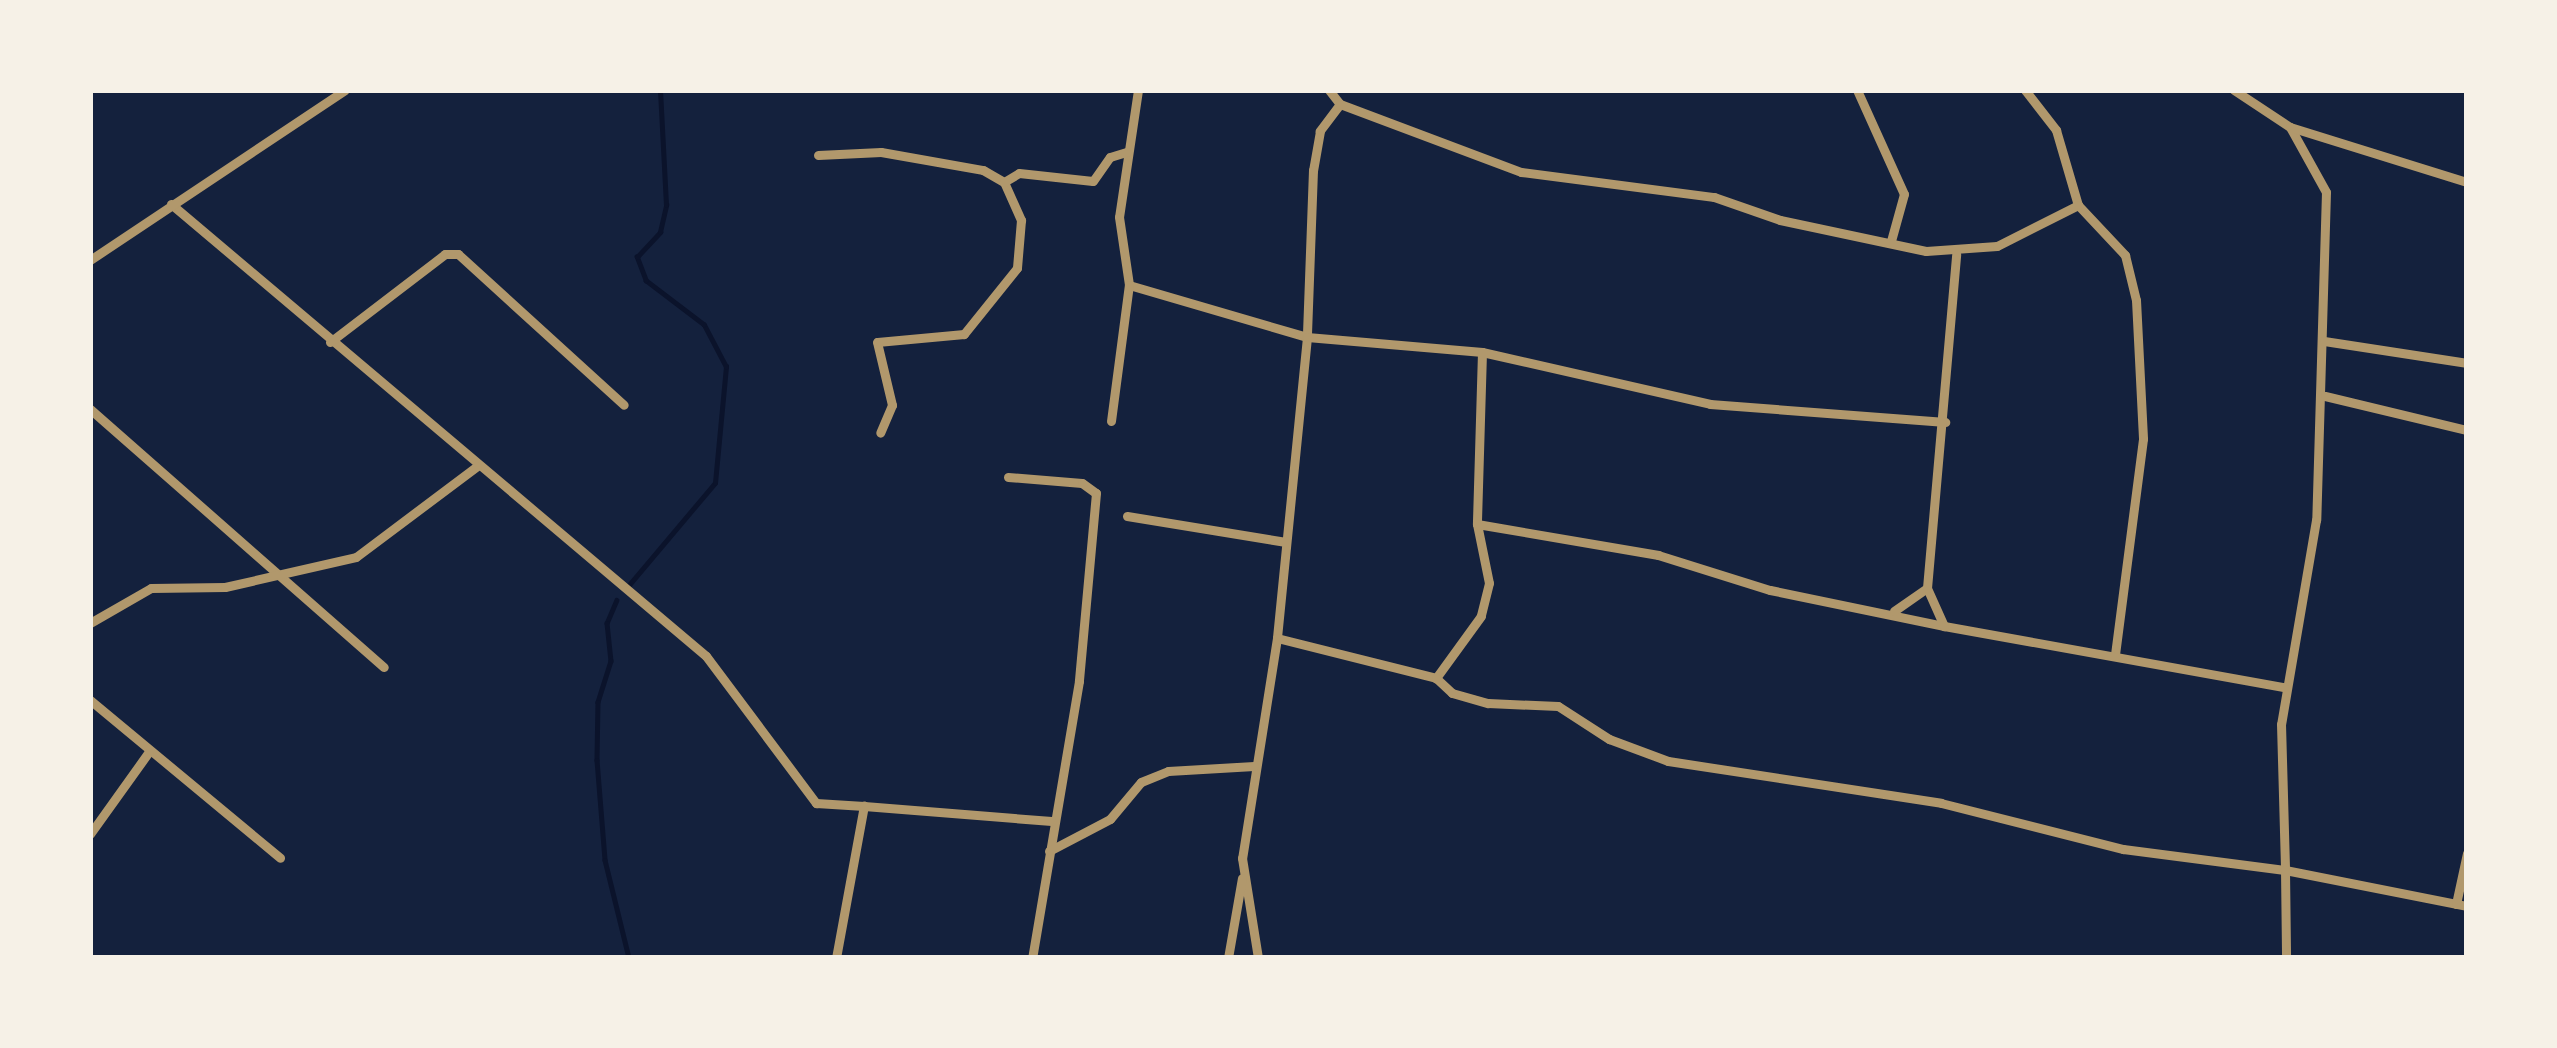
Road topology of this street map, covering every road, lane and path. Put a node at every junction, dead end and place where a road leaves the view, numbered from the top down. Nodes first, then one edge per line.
1 (346, 90) edge
2 (1138, 90) edge
3 (1329, 90) edge
4 (1857, 90) edge
5 (2025, 90) edge
6 (2234, 90) edge
7 (1340, 104) junction
8 (2290, 127) junction
9 (1126, 152) junction
10 (818, 155) dead end
11 (1004, 182) junction
12 (2467, 182) edge
13 (171, 204) junction
14 (2078, 205) junction
15 (1891, 241) junction
16 (1956, 254) junction
17 (90, 260) edge
18 (1129, 285) junction
19 (1307, 337) junction
20 (2324, 341) junction
21 (330, 342) junction
22 (1482, 352) junction
23 (2467, 363) edge
24 (2325, 396) junction
25 (625, 405) dead end
26 (90, 409) edge
27 (1111, 421) dead end
28 (1945, 422) junction
29 (2467, 430) edge
30 (880, 433) dead end
31 (477, 466) junction
32 (1008, 477) dead end
33 (1127, 516) dead end
34 (1477, 524) junction
35 (1286, 542) junction
36 (282, 573) junction
37 (1927, 588) junction
38 (1894, 611) junction
39 (90, 622) edge
40 (1944, 626) junction
41 (1276, 638) junction
42 (2115, 654) junction
43 (384, 667) dead end
44 (1436, 678) junction
45 (2284, 687) junction
46 (90, 700) edge
47 (148, 753) junction
48 (1254, 766) junction
49 (864, 806) junction
50 (1051, 821) junction
51 (90, 834) edge
52 (1049, 851) junction
53 (2467, 853) edge
54 (280, 858) dead end
55 (2285, 870) junction
56 (1242, 878) junction
57 (2461, 904) edge
58 (836, 958) edge
59 (1032, 958) edge
60 (1228, 958) edge
61 (1258, 958) edge
62 (2286, 958) edge

1 - 13 street
2 - 9 street
3 - 7 street
4 - 15 street
5 - 14 street
6 - 8 street
7 - 15 street
7 - 19 street
8 - 12 street
8 - 20 street
9 - 11 street
9 - 18 street
10 - 11 street
11 - 30 street
13 - 17 street
13 - 21 street
14 - 16 street
14 - 42 street
15 - 16 street
16 - 28 street
18 - 19 street
18 - 27 street
19 - 22 street
19 - 35 street
20 - 23 street
20 - 24 street
21 - 25 street
21 - 31 street
22 - 28 street
22 - 34 street
24 - 29 street
24 - 45 street
26 - 36 street
28 - 37 street
31 - 36 street
31 - 49 street
32 - 50 street
33 - 35 street
34 - 38 street
34 - 44 street
35 - 41 street
36 - 39 street
36 - 43 street
37 - 38 street
37 - 40 street
38 - 40 street
40 - 42 street
41 - 44 street
41 - 48 street
42 - 45 street
44 - 55 street
45 - 55 street
46 - 47 street
47 - 51 street
47 - 54 street
48 - 52 street
48 - 56 street
49 - 50 street
49 - 58 street
50 - 52 street
52 - 59 street
53 - 57 street
55 - 57 street
55 - 62 street
56 - 60 street
56 - 61 street

